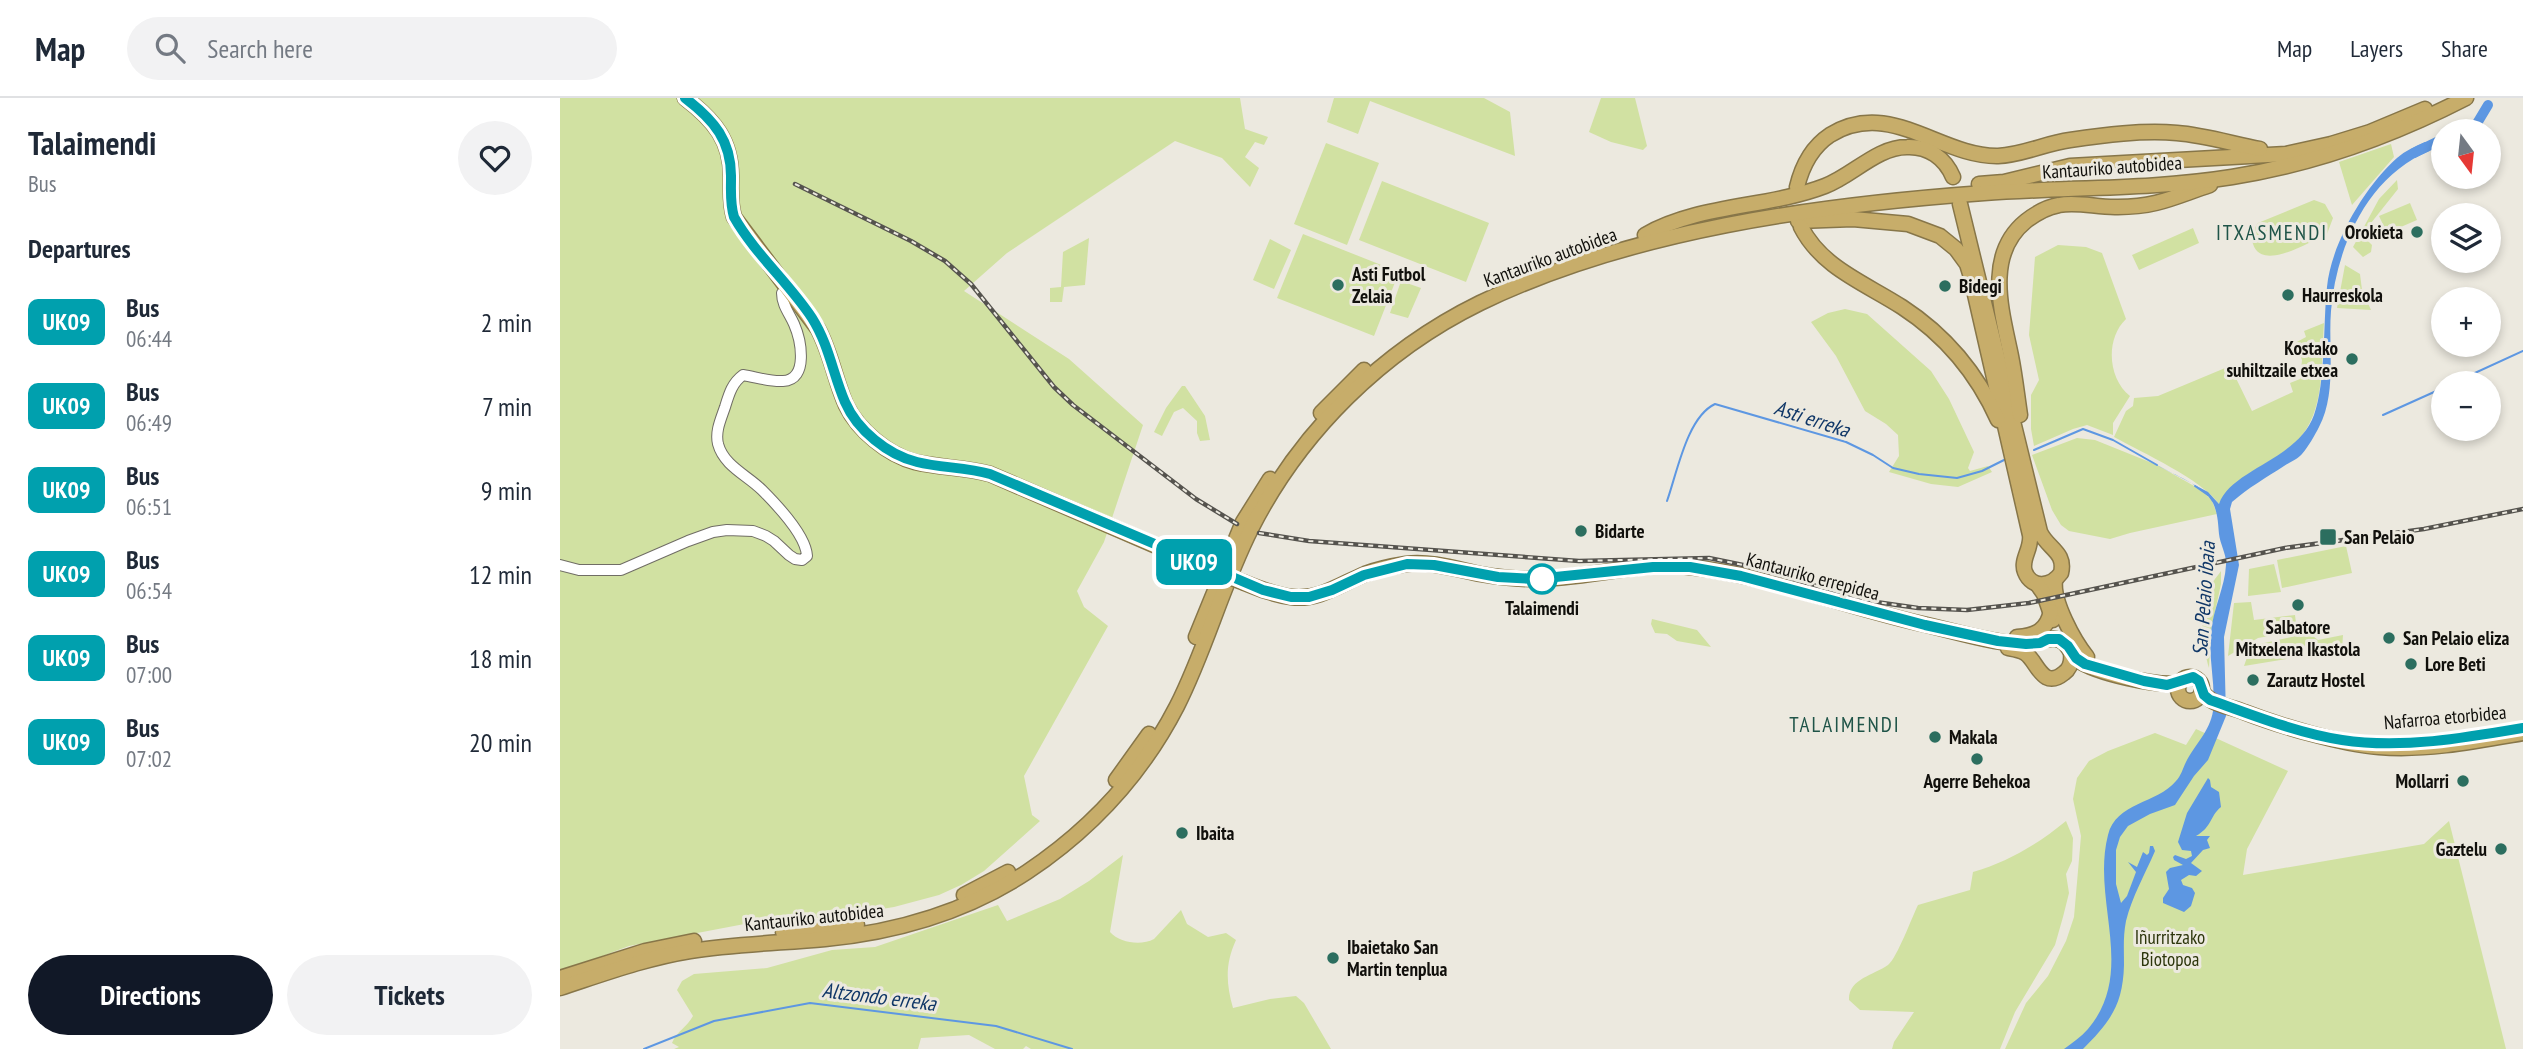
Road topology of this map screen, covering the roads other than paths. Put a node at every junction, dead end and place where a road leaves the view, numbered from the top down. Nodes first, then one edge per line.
1 (685, 98) edge
2 (2447, 98) edge
3 (2466, 98) edge
4 (2286, 154) junction
5 (1953, 177) dead end
6 (2234, 177) junction
7 (1797, 187) dead end
8 (1959, 204) dead end
9 (1697, 224) junction
10 (1737, 224) junction
11 (1801, 227) dead end
12 (788, 287) junction
13 (1318, 422) junction
14 (2012, 457) junction
15 (2025, 468) junction
16 (2052, 547) junction
17 (2029, 550) junction
18 (560, 565) edge
19 (2037, 584) junction
20 (2055, 585) junction
21 (2051, 611) junction
22 (1925, 625) junction
23 (1980, 637) junction
24 (2044, 641) junction
25 (2069, 649) junction
26 (2033, 662) junction
27 (2105, 671) junction
28 (2063, 675) junction
29 (2196, 696) junction
30 (2523, 731) edge
31 (560, 978) edge
32 (560, 988) edge

1 - 12 highway, Kantauriko errepidea
2 - 4 highway, Kantauriko autobidea
3 - 6 highway, Kantauriko autobidea
4 - 7 highway
4 - 9 highway, Kantauriko autobidea
5 - 9 highway
6 - 10 highway, Kantauriko autobidea
6 - 15 highway
8 - 15 highway
9 - 10 highway, Kantauriko autobidea
9 - 13 highway, Kantauriko autobidea
9 - 13 highway, Kantauriko autobidea
10 - 14 highway
11 - 14 highway
12 - 18 street
12 - 22 highway, Kantauriko errepidea, bridge
13 - 31 highway, Kantauriko autobidea
13 - 32 highway, Kantauriko autobidea
14 - 17 highway
15 - 16 highway
16 - 17 highway
16 - 20 highway
17 - 19 highway
19 - 20 highway
19 - 21 highway
20 - 25 highway
20 - 27 highway
21 - 23 highway
21 - 24 highway
22 - 23 highway
22 - 26 highway
23 - 24 highway
24 - 25 highway
24 - 26 highway
25 - 27 highway
25 - 28 highway
26 - 28 highway
27 - 29 highway
28 - 29 highway
29 - 30 highway, Nafarroa etorbidea

